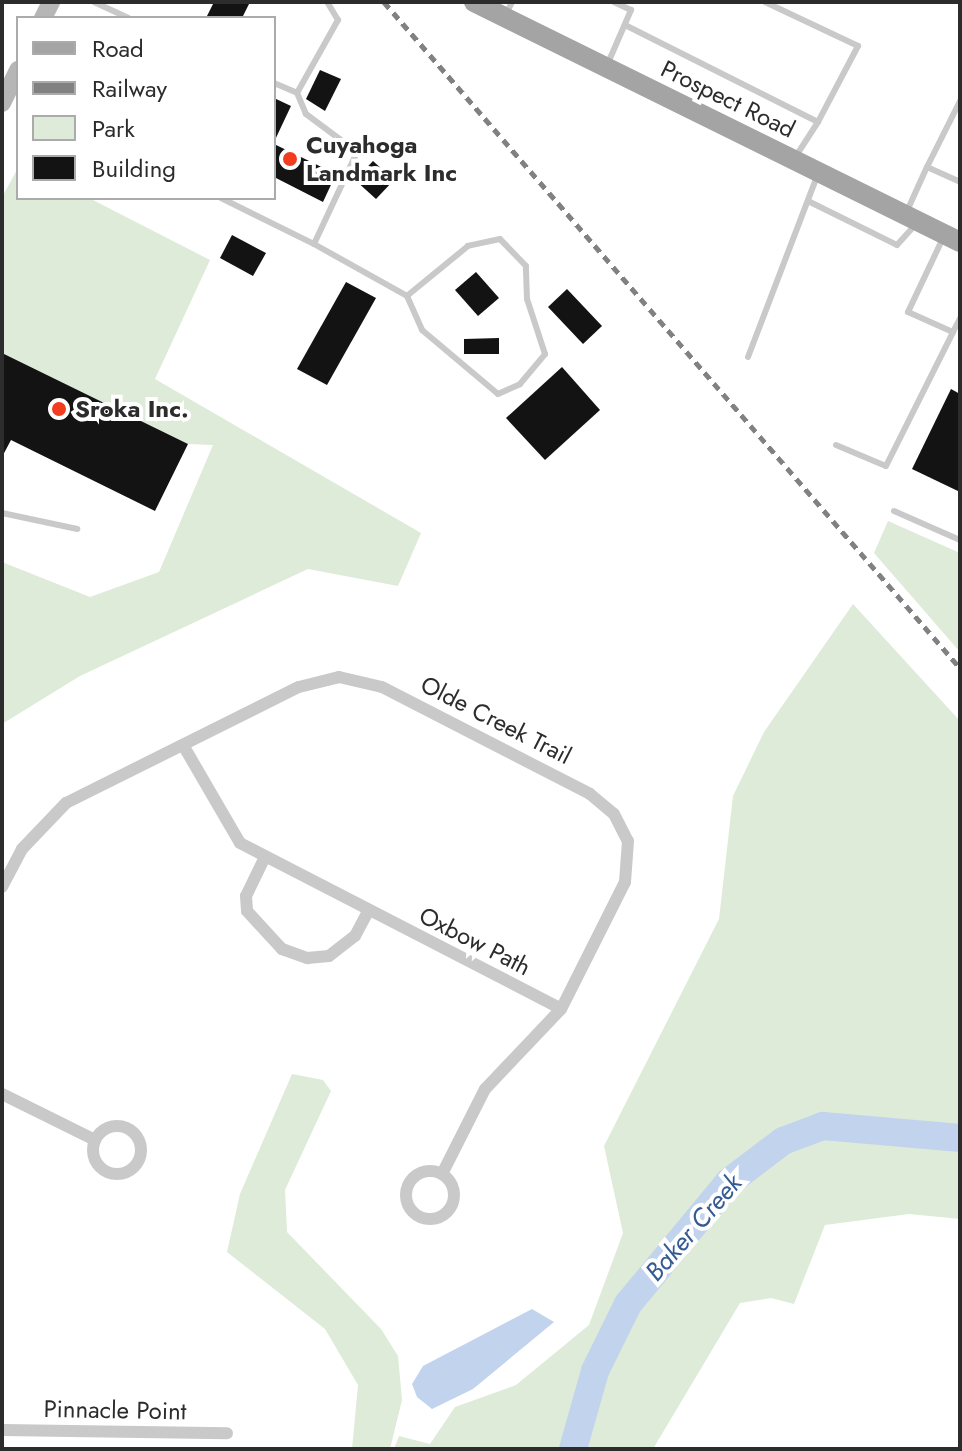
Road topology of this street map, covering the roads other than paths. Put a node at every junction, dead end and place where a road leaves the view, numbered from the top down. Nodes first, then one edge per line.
1 (94, 2) edge
2 (327, 2) edge
3 (474, 2) edge
4 (615, 2) edge
5 (765, 2) edge
6 (508, 10) edge
7 (125, 16) edge
8 (625, 25) junction
9 (606, 67) junction
10 (16, 76) edge
11 (276, 84) edge
12 (297, 93) junction
13 (9, 97) edge
14 (960, 101) edge
15 (818, 122) junction
16 (794, 160) junction
17 (927, 167) junction
18 (819, 172) junction
19 (960, 182) edge
20 (225, 200) edge
21 (808, 201) junction
22 (912, 218) junction
23 (952, 238) edge
24 (314, 244) junction
25 (407, 296) junction
26 (960, 318) edge
27 (953, 332) junction
28 (748, 357) dead end
29 (836, 445) dead end
30 (894, 511) dead end
31 (2, 513) edge
32 (77, 529) dead end
33 (960, 540) edge
34 (183, 745) junction
35 (264, 859) junction
36 (2, 887) edge
37 (368, 912) junction
38 (561, 1009) junction
39 (2, 1094) edge
40 (95, 1140) dead end
41 (442, 1174) dead end
42 (2, 1430) edge
43 (227, 1433) dead end

1 - 7 lane
2 - 12 lane
3 - 6 main road, Prospect Road
4 - 8 lane
5 - 15 lane
6 - 9 main road, Prospect Road
8 - 9 lane
8 - 15 lane
9 - 16 main road, Prospect Road
10 - 13 street
11 - 12 lane
12 - 24 lane
14 - 17 lane
15 - 16 lane
16 - 18 main road, Prospect Road
17 - 19 lane
17 - 22 lane
18 - 21 lane
18 - 22 main road, Prospect Road
20 - 24 lane
21 - 22 lane
21 - 28 lane
22 - 23 main road, Prospect Road
23 - 27 lane
24 - 25 lane
25 - 25 lane
26 - 27 lane
27 - 29 lane
30 - 33 lane
31 - 32 lane
34 - 35 street, Oxbow Path
34 - 36 street, Olde Creek Trail
34 - 38 street, Olde Creek Trail
35 - 37 street, Oxbow Path
35 - 37 street
37 - 38 street, Oxbow Path
38 - 41 street, Olde Creek Trail
39 - 40 street
42 - 43 street, Pinnacle Point

